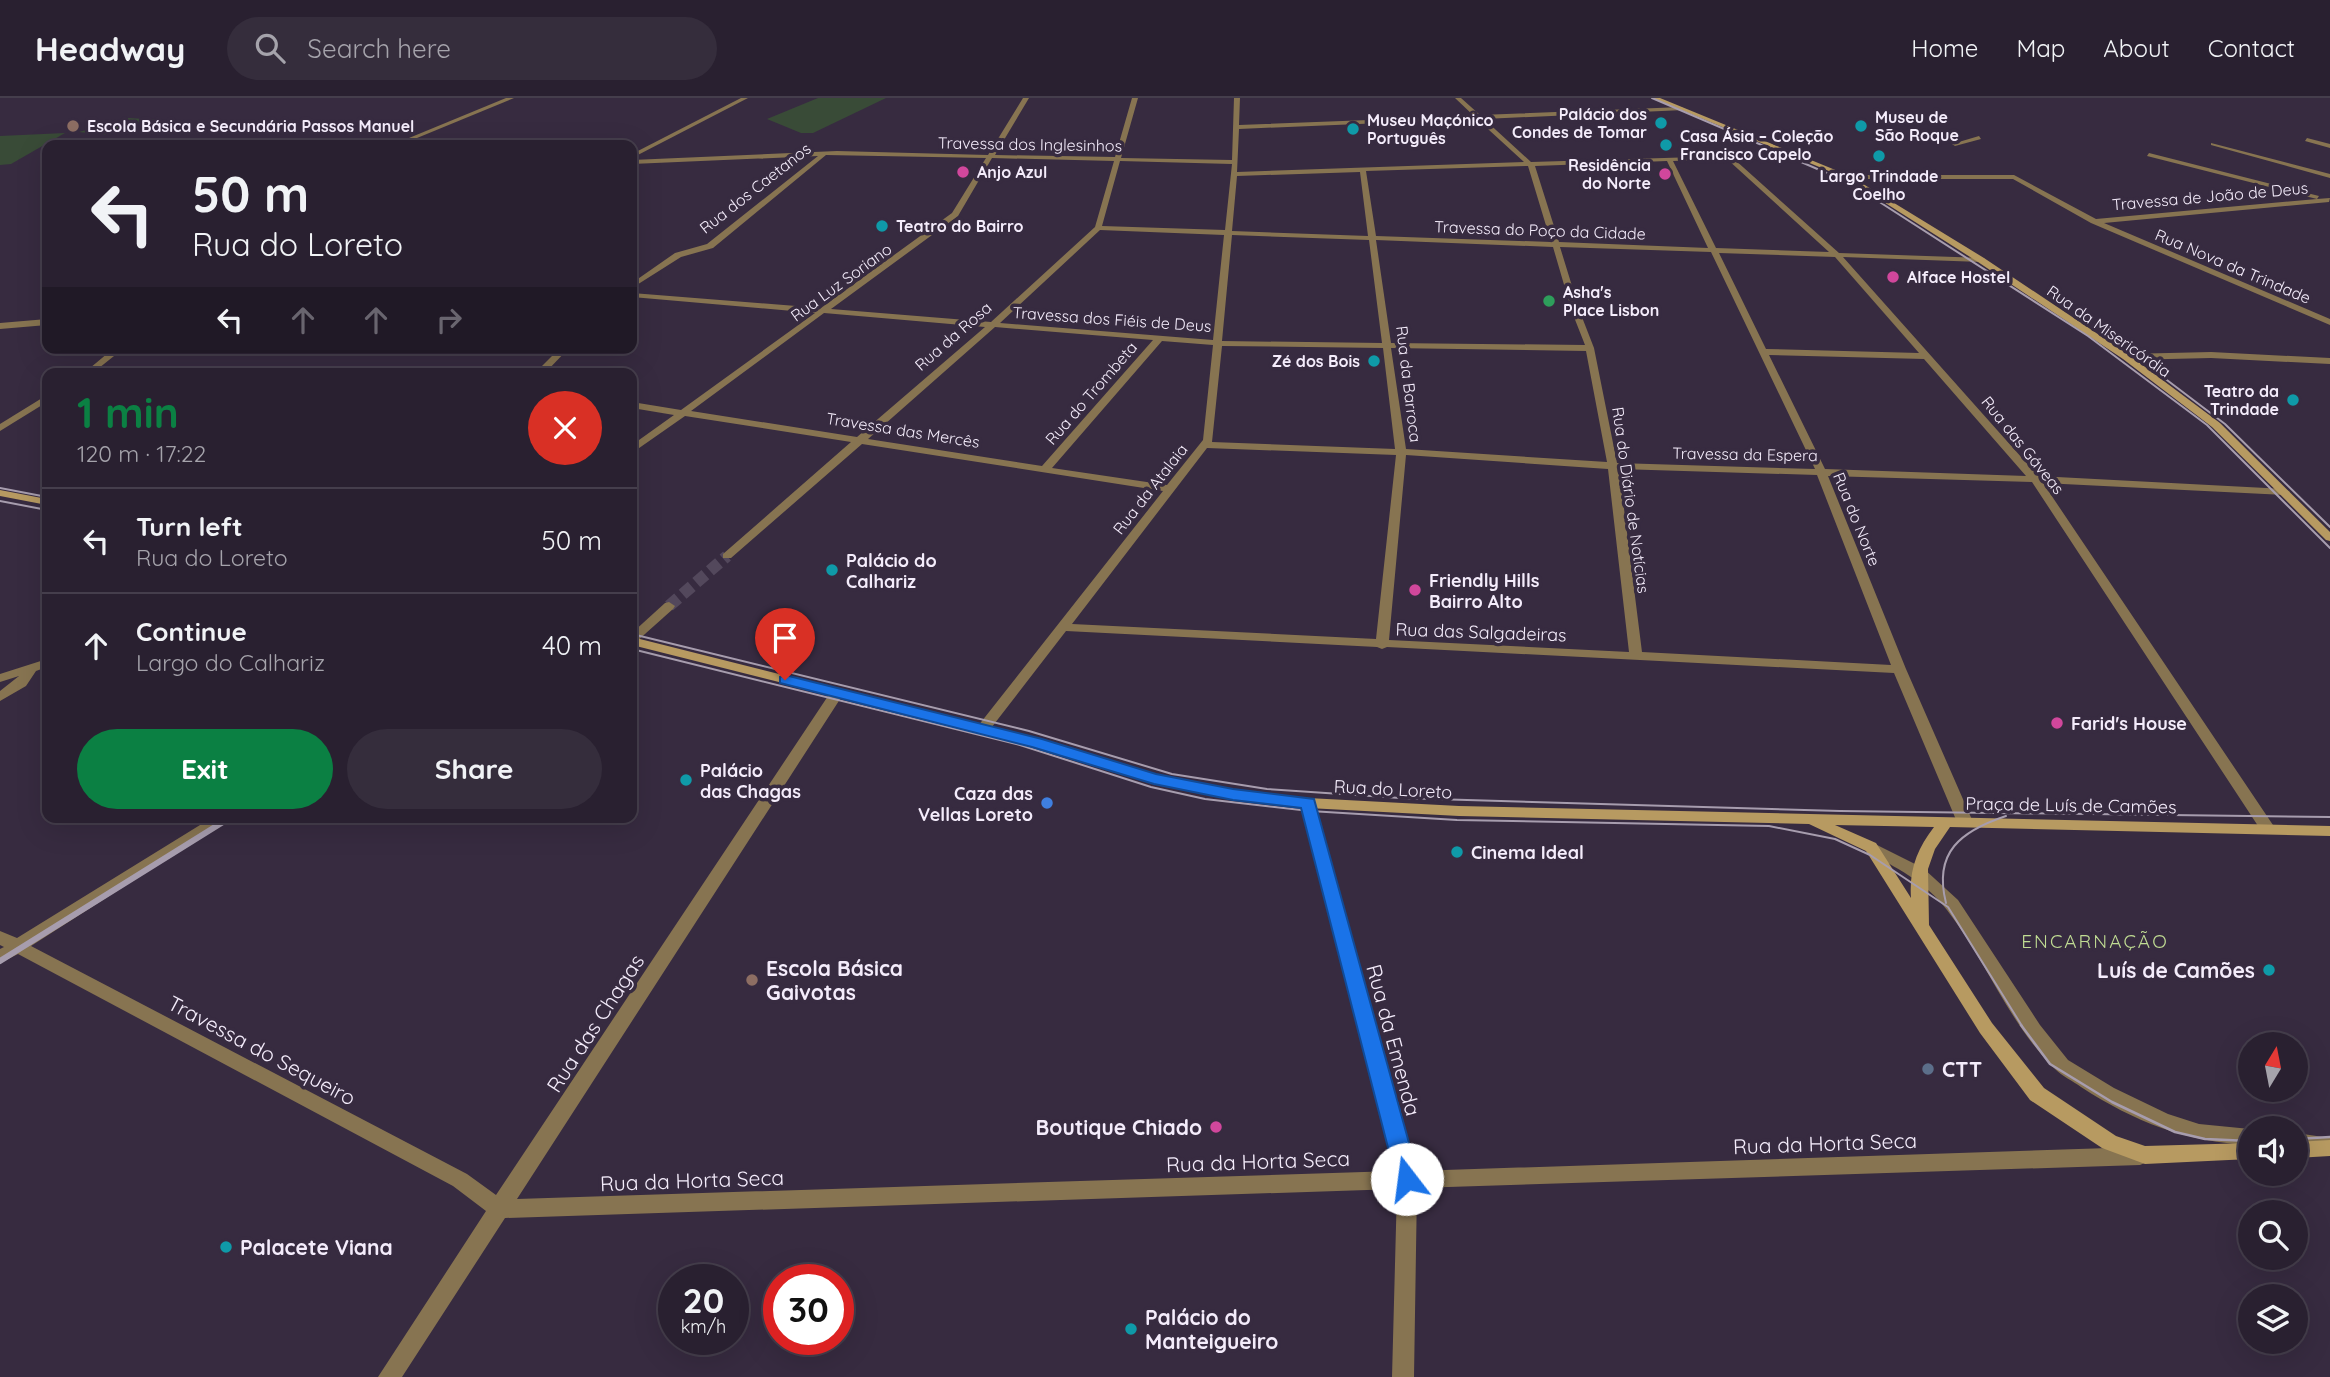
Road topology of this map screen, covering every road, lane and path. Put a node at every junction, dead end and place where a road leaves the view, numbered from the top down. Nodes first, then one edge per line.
1 (511, 98) edge
2 (744, 98) edge
3 (1026, 98) edge
4 (1135, 98) edge
5 (1237, 98) edge
6 (1458, 98) edge
7 (1655, 98) edge
8 (1682, 109) junction
9 (1477, 117) junction
10 (1237, 127) junction
11 (1979, 138) dead end
12 (406, 140) edge
13 (2307, 140) dead end
14 (1955, 144) dead end
15 (2213, 144) dead end
16 (2330, 146) edge
17 (637, 153) edge
18 (824, 154) junction
19 (1795, 155) junction
20 (2149, 156) dead end
21 (1728, 157) junction
22 (992, 158) junction
23 (1669, 159) junction
24 (1119, 160) junction
25 (637, 162) edge
26 (1235, 162) junction
27 (1530, 164) junction
28 (1363, 170) junction
29 (1234, 174) junction
30 (2330, 176) edge
31 (1848, 177) junction
32 (2330, 200) edge
33 (2094, 221) junction
34 (1098, 228) junction
35 (1227, 233) junction
36 (1375, 239) junction
37 (1555, 244) junction
38 (1714, 250) junction
39 (1837, 255) junction
40 (1981, 260) junction
41 (637, 283) edge
42 (637, 295) edge
43 (823, 312) junction
44 (42, 322) edge
45 (2330, 323) edge
46 (993, 325) junction
47 (0, 326) edge
48 (1160, 338) junction
49 (1216, 343) junction
50 (1388, 346) junction
51 (1590, 348) junction
52 (1763, 352) junction
53 (112, 354) edge
54 (559, 354) edge
55 (1927, 356) junction
56 (2126, 357) junction
57 (2330, 361) edge
58 (94, 368) edge
59 (544, 368) edge
60 (42, 401) edge
61 (637, 406) edge
62 (684, 412) junction
63 (0, 428) edge
64 (862, 439) junction
65 (1204, 445) junction
66 (637, 446) edge
67 (1401, 452) junction
68 (1613, 466) junction
69 (1045, 469) junction
70 (1821, 471) junction
71 (2035, 479) junction
72 (1170, 489) junction
73 (2286, 492) junction
74 (0, 493) edge
75 (42, 501) edge
76 (2330, 538) edge
77 (727, 556) tunnel mouth
78 (669, 606) tunnel mouth
79 (1062, 627) junction
80 (637, 635) edge
81 (637, 641) edge
82 (1382, 645) junction
83 (1636, 655) junction
84 (42, 665) edge
85 (31, 668) junction
86 (1899, 669) junction
87 (0, 678) edge
88 (837, 693) junction
89 (0, 697) edge
90 (983, 729) junction
91 (1308, 803) junction
92 (1811, 820) junction
93 (1947, 821) junction
94 (1965, 822) junction
95 (215, 823) edge
96 (2267, 828) junction
97 (2330, 831) edge
98 (1871, 847) junction
99 (1917, 872) junction
100 (1922, 924) junction
101 (0, 937) edge
102 (19, 945) junction
103 (0, 957) edge
104 (2238, 1137) edge
105 (2308, 1143) edge
106 (2330, 1147) edge
107 (2308, 1149) edge
108 (2238, 1152) edge
109 (2145, 1156) junction
110 (1407, 1179) junction
111 (499, 1209) junction
112 (389, 1377) edge
113 (1403, 1377) edge

1 - 12 street
2 - 17 street
3 - 22 street, Rua Luz Soriano
4 - 24 street
5 - 10 street, Rua da Atalaia
6 - 9 street
7 - 8 street
8 - 9 street
8 - 19 street
9 - 10 street
9 - 27 street
10 - 26 street, Rua da Atalaia
11 - 14 street
13 - 16 street
15 - 30 street
18 - 22 street, Travessa dos Inglesinhos
18 - 25 street, Travessa dos Inglesinhos
18 - 41 street, Rua dos Caetanos
19 - 21 street
19 - 31 street
20 - 32 street
21 - 23 street
21 - 39 street, Rua das Gáveas
22 - 24 street, Travessa dos Inglesinhos
22 - 43 street, Rua Luz Soriano
23 - 27 street
23 - 38 street, Rua do Norte
24 - 26 street, Travessa dos Inglesinhos
24 - 34 street
26 - 29 street, Rua da Atalaia
27 - 28 street
27 - 37 street, Rua do Diário de Notícias
28 - 29 street
28 - 36 street, Rua da Barroca
29 - 35 street, Rua da Atalaia
31 - 33 street, Rua Nova da Trindade
31 - 40 street, Rua da Misericórdia
32 - 33 street, Travessa de João de Deus
33 - 45 street, Rua Nova da Trindade
34 - 35 street, Travessa do Poço da Cidade
34 - 46 street, Rua da Rosa
35 - 36 street, Travessa do Poço da Cidade
35 - 49 street, Rua da Atalaia
36 - 37 street, Travessa do Poço da Cidade
36 - 50 street, Rua da Barroca
37 - 38 street, Travessa do Poço da Cidade
37 - 51 street, Rua do Diário de Notícias
38 - 39 street, Travessa do Poço da Cidade
38 - 52 street, Rua do Norte
39 - 40 street, Travessa do Poço da Cidade
39 - 55 street, Rua das Gáveas
40 - 56 street, Rua da Misericórdia
42 - 43 street, Travessa dos Fiéis de Deus
43 - 46 street, Travessa dos Fiéis de Deus
43 - 62 street, Rua Luz Soriano
44 - 47 street
46 - 48 street, Travessa dos Fiéis de Deus
46 - 64 street, Rua da Rosa
48 - 49 street, Travessa dos Fiéis de Deus
48 - 69 street, Rua do Trombeta
49 - 50 street, Travessa dos Fiéis de Deus
49 - 65 street, Rua da Atalaia
50 - 51 street, Travessa dos Fiéis de Deus
50 - 67 street, Rua da Barroca
51 - 68 street, Rua do Diário de Notícias
52 - 55 street
52 - 70 street, Rua do Norte
53 - 58 street
54 - 59 street
55 - 71 street, Rua das Gáveas
56 - 57 street
56 - 73 street, Rua da Misericórdia
60 - 63 street
61 - 62 street, Travessa das Mercês
62 - 64 street, Travessa das Mercês
62 - 66 street, Rua Luz Soriano
64 - 69 street, Travessa das Mercês
64 - 77 street, Rua da Rosa
65 - 67 street, Travessa da Espera
65 - 72 street, Rua da Atalaia
67 - 68 street, Travessa da Espera
67 - 82 street, Rua da Barroca
68 - 70 street, Travessa da Espera
68 - 83 street, Rua do Diário de Notícias
69 - 72 street, Travessa das Mercês
70 - 71 street, Travessa da Espera
70 - 86 street, Rua do Norte
71 - 73 street, Travessa da Espera
71 - 96 street, Rua das Gáveas
72 - 79 street, Rua da Atalaia
73 - 76 street, Rua da Misericórdia
74 - 75 street
78 - 80 street
79 - 82 street, Rua das Salgadeiras
79 - 90 street, Rua da Atalaia
81 - 88 street, Rua do Loreto
82 - 83 street, Rua das Salgadeiras
83 - 86 street, Rua das Salgadeiras
84 - 85 street
85 - 87 street
85 - 89 street
86 - 94 street, Rua do Norte
88 - 90 street, Rua do Loreto
88 - 111 street, Rua das Chagas
90 - 91 street, Rua do Loreto
91 - 92 street, Rua do Loreto
91 - 110 street, Rua da Emenda
92 - 93 street, Praça de Luís de Camões
92 - 98 street
93 - 94 street, Praça de Luís de Camões
93 - 99 street
94 - 96 street, Praça de Luís de Camões
95 - 102 street
96 - 97 street, Praça de Luís de Camões
98 - 99 street
98 - 100 street
99 - 100 street
99 - 104 street
100 - 109 street
101 - 102 street, Travessa do Sequeiro
102 - 103 street
102 - 111 street, Travessa do Sequeiro
105 - 106 street
106 - 107 street
108 - 109 street
109 - 110 street, Rua da Horta Seca
110 - 111 street, Rua da Horta Seca
110 - 113 street, Rua da Emenda
111 - 112 street, Rua das Chagas

